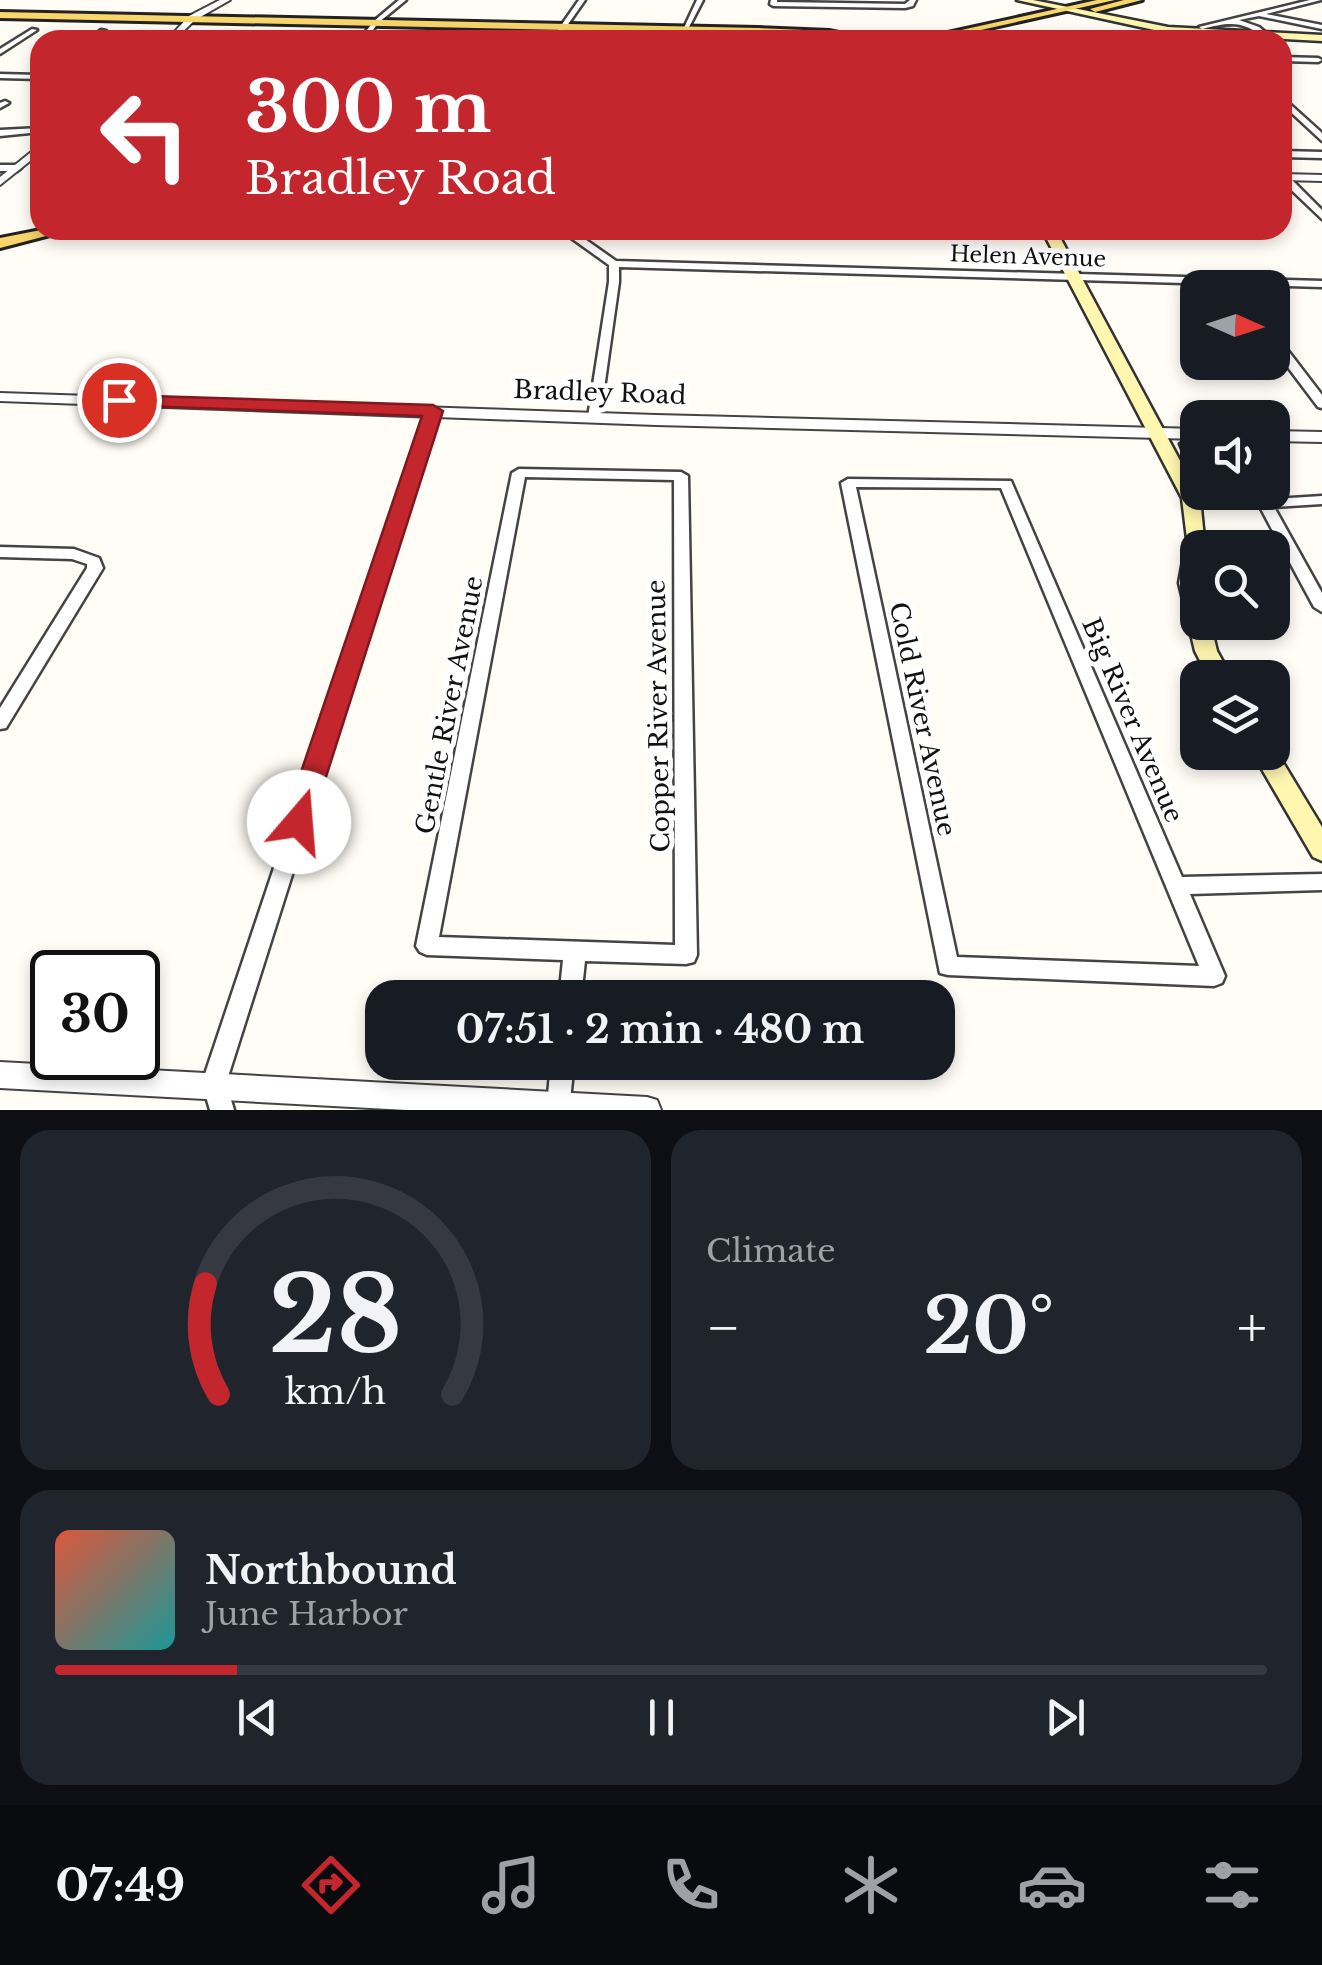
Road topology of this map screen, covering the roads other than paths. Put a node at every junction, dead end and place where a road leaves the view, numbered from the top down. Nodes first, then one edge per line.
1 (403, 0) edge
2 (582, 0) edge
3 (700, 0) edge
4 (1007, 0) edge
5 (1021, 0) edge
6 (1110, 0) edge
7 (1137, 0) edge
8 (1318, 0) edge
9 (223, 2) edge
10 (773, 2) edge
11 (912, 3) edge
12 (1299, 4) junction
13 (1320, 10) dead end
14 (1066, 12) junction
15 (1258, 14) junction
16 (0, 15) edge
17 (196, 18) junction
18 (1228, 20) junction
19 (376, 22) junction
20 (1098, 22) junction
21 (1025, 24) junction
22 (562, 26) junction
23 (1202, 27) dead end
24 (1322, 27) edge
25 (685, 29) junction
26 (182, 30) edge
27 (370, 30) edge
28 (560, 30) edge
29 (710, 30) edge
30 (973, 30) edge
31 (997, 30) edge
32 (1161, 30) edge
33 (1168, 30) edge
34 (1252, 30) edge
35 (30, 33) edge
36 (1292, 39) edge
37 (1322, 40) edge
38 (1292, 42) edge
39 (1303, 50) dead end
40 (0, 52) edge
41 (1292, 58) edge
42 (1320, 62) edge
43 (0, 76) edge
44 (30, 77) edge
45 (1292, 109) edge
46 (30, 131) edge
47 (0, 134) edge
48 (1322, 138) edge
49 (1292, 154) edge
50 (1322, 155) edge
51 (30, 157) edge
52 (0, 168) edge
53 (17, 168) junction
54 (1292, 177) edge
55 (1322, 178) edge
56 (0, 182) edge
57 (1292, 186) edge
58 (1322, 216) edge
59 (30, 228) edge
60 (0, 234) edge
61 (30, 237) edge
62 (580, 240) edge
63 (1054, 240) edge
64 (0, 243) edge
65 (614, 264) junction
66 (1075, 278) junction
67 (1180, 283) edge
68 (1290, 284) edge
69 (1322, 284) edge
70 (1290, 361) edge
71 (0, 397) edge
72 (1322, 404) edge
73 (433, 411) junction
74 (594, 416) junction
75 (1158, 434) junction
76 (1180, 435) edge
77 (1290, 436) edge
78 (1322, 437) edge
79 (681, 476) joint
80 (1006, 484) joint
81 (1322, 500) edge
82 (1194, 530) edge
83 (1279, 530) edge
84 (1290, 550) edge
85 (0, 552) edge
86 (1322, 606) edge
87 (0, 722) edge
88 (1275, 770) edge
89 (1322, 850) edge
90 (1322, 882) edge
91 (1177, 886) junction
92 (575, 952) junction
93 (1214, 976) joint
94 (572, 980) edge
95 (0, 1075) edge
96 (561, 1080) edge
97 (218, 1096) edge
98 (558, 1106) junction
99 (647, 1110) edge

1 - 19 street
2 - 22 street
3 - 25 street
4 - 14 main road
5 - 14 main road
6 - 14 main road
7 - 14 main road
8 - 12 street
9 - 17 street
10 - 11 street
12 - 13 street
12 - 15 street
14 - 20 main road
14 - 21 main road
14 - 30 main road
14 - 33 main road
15 - 18 street
15 - 24 street
16 - 17 main road
17 - 19 main road
17 - 26 street
18 - 23 street
18 - 34 street
19 - 22 main road
19 - 27 street
20 - 21 main road
20 - 32 main road
21 - 31 main road
22 - 25 main road
22 - 28 street
25 - 29 main road
35 - 40 street
36 - 37 main road
37 - 38 main road
39 - 42 street
41 - 42 street
43 - 44 street
45 - 48 street
46 - 47 street
49 - 50 street
51 - 53 street
52 - 53 street
53 - 56 street
54 - 55 street
57 - 58 street
59 - 60 main road
61 - 64 main road
62 - 65 street
63 - 66 main road
65 - 66 street, Helen Avenue
65 - 74 street
66 - 67 street, Helen Avenue
66 - 75 main road
68 - 69 street, Helen Avenue
70 - 72 street
71 - 73 street, Bradley Road
73 - 74 street, Bradley Road
73 - 97 street
74 - 75 street, Bradley Road
75 - 76 street, Bradley Road
75 - 82 main road
77 - 78 street
79 - 92 street, Copper River Avenue
79 - 92 street, Gentle River Avenue
80 - 91 street, Big River Avenue
80 - 93 street, Cold River Avenue
81 - 83 street
84 - 86 street
85 - 87 street
88 - 89 main road
90 - 91 street
91 - 93 street, Big River Avenue
92 - 94 street
95 - 97 street
96 - 98 street
97 - 98 street
98 - 99 street

